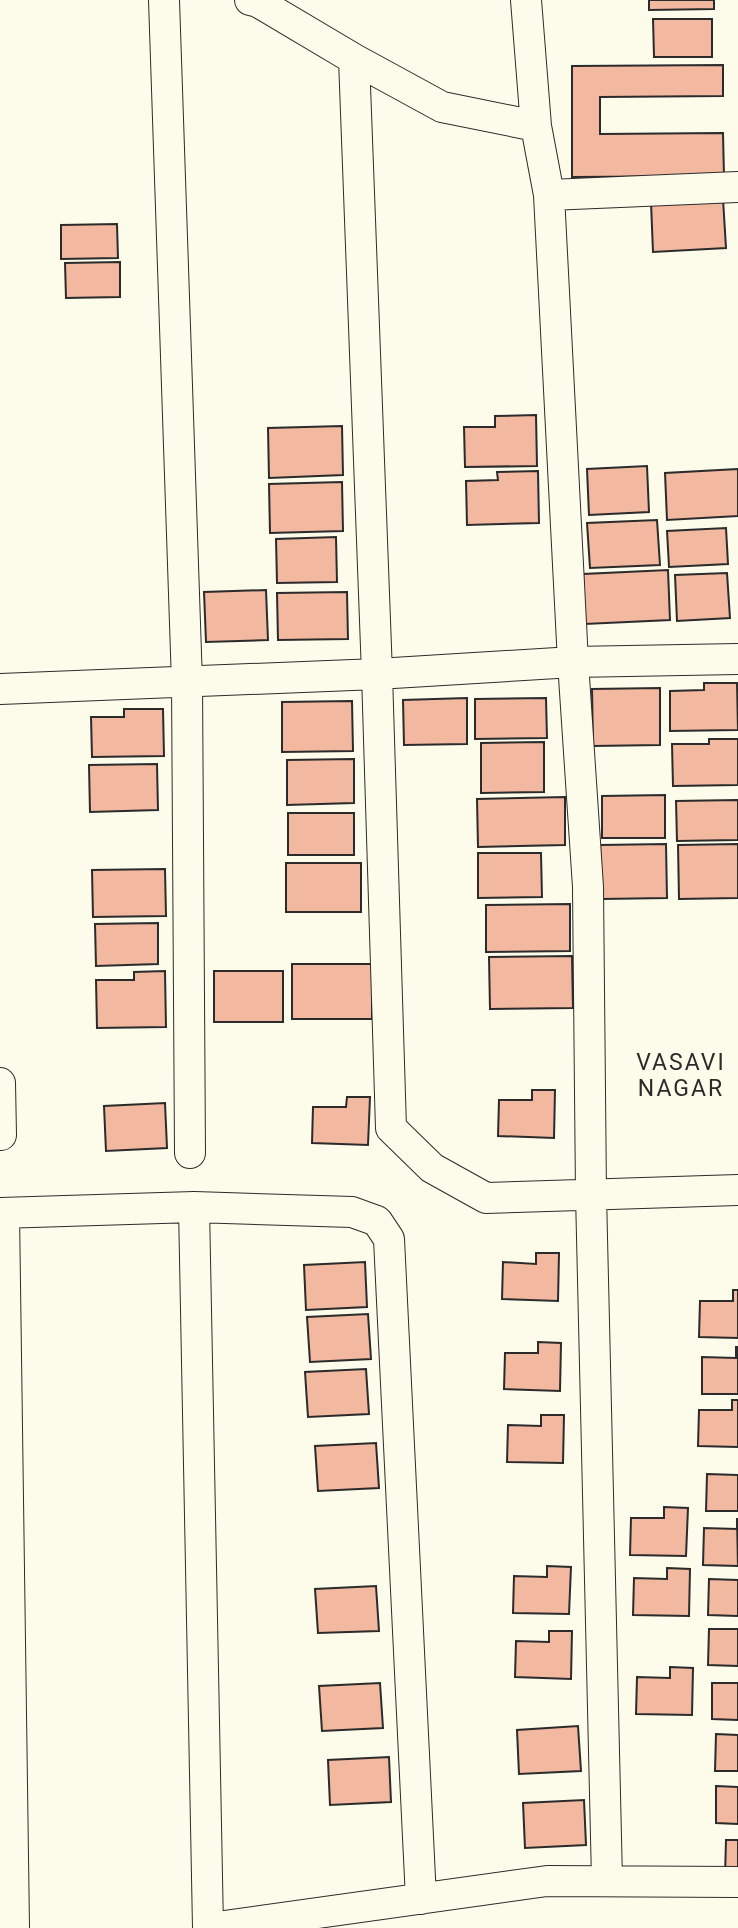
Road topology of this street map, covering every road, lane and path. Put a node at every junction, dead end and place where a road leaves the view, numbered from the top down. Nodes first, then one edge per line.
1 (164, 0) edge
2 (250, 0) edge
3 (526, 0) edge
4 (354, 59) junction
5 (536, 126) junction
6 (738, 187) edge
7 (549, 195) junction
8 (738, 659) edge
9 (573, 662) junction
10 (377, 674) junction
11 (187, 683) junction
12 (0, 690) edge
13 (0, 1083) edge
14 (1, 1135) edge
15 (190, 1153) dead end
16 (738, 1190) edge
17 (591, 1195) junction
18 (194, 1207) junction
19 (2, 1213) edge
20 (607, 1880) junction
21 (738, 1882) edge
22 (421, 1899) junction
23 (14, 1928) edge
24 (209, 1928) edge

1 - 11 street
2 - 4 street
3 - 5 street
4 - 5 street
4 - 10 street
5 - 7 street
6 - 7 street
7 - 9 street
8 - 9 street
9 - 10 street
9 - 17 street
10 - 11 street
10 - 17 street
11 - 12 street
11 - 15 street
13 - 14 street
16 - 17 street
17 - 20 street
18 - 19 street
18 - 22 street
18 - 24 street
19 - 23 street
20 - 21 street
20 - 22 street
22 - 24 street

